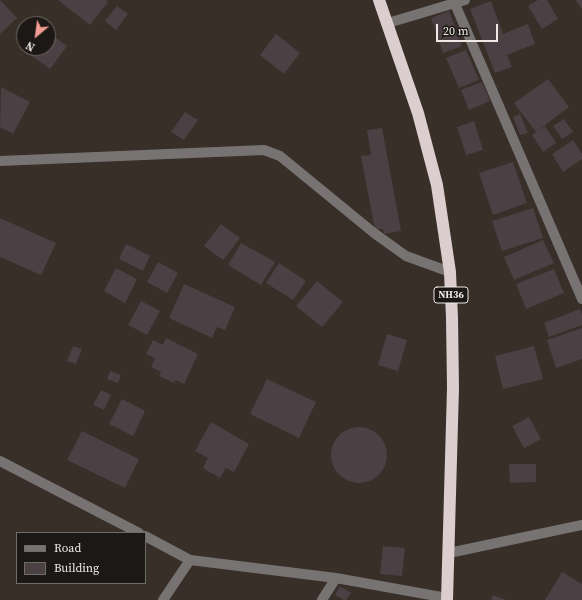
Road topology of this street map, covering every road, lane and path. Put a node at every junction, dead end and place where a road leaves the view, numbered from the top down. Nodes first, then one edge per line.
1 (379, 0) edge
2 (465, 0) edge
3 (455, 4) junction
4 (388, 23) junction
5 (0, 162) edge
6 (450, 272) junction
7 (582, 299) edge
8 (0, 461) edge
9 (582, 525) edge
10 (137, 532) edge
11 (146, 537) edge
12 (449, 553) junction
13 (190, 560) junction
14 (336, 578) junction
15 (447, 599) edge
16 (163, 600) edge
17 (322, 600) edge

1 - 4 highway, NH36
2 - 3 street
3 - 4 street
3 - 7 street
4 - 6 highway, NH36
5 - 6 street
6 - 12 highway, NH36
8 - 10 street
9 - 12 street
11 - 13 street
12 - 15 highway, NH36
13 - 14 street
13 - 16 street
14 - 15 street
14 - 17 street

